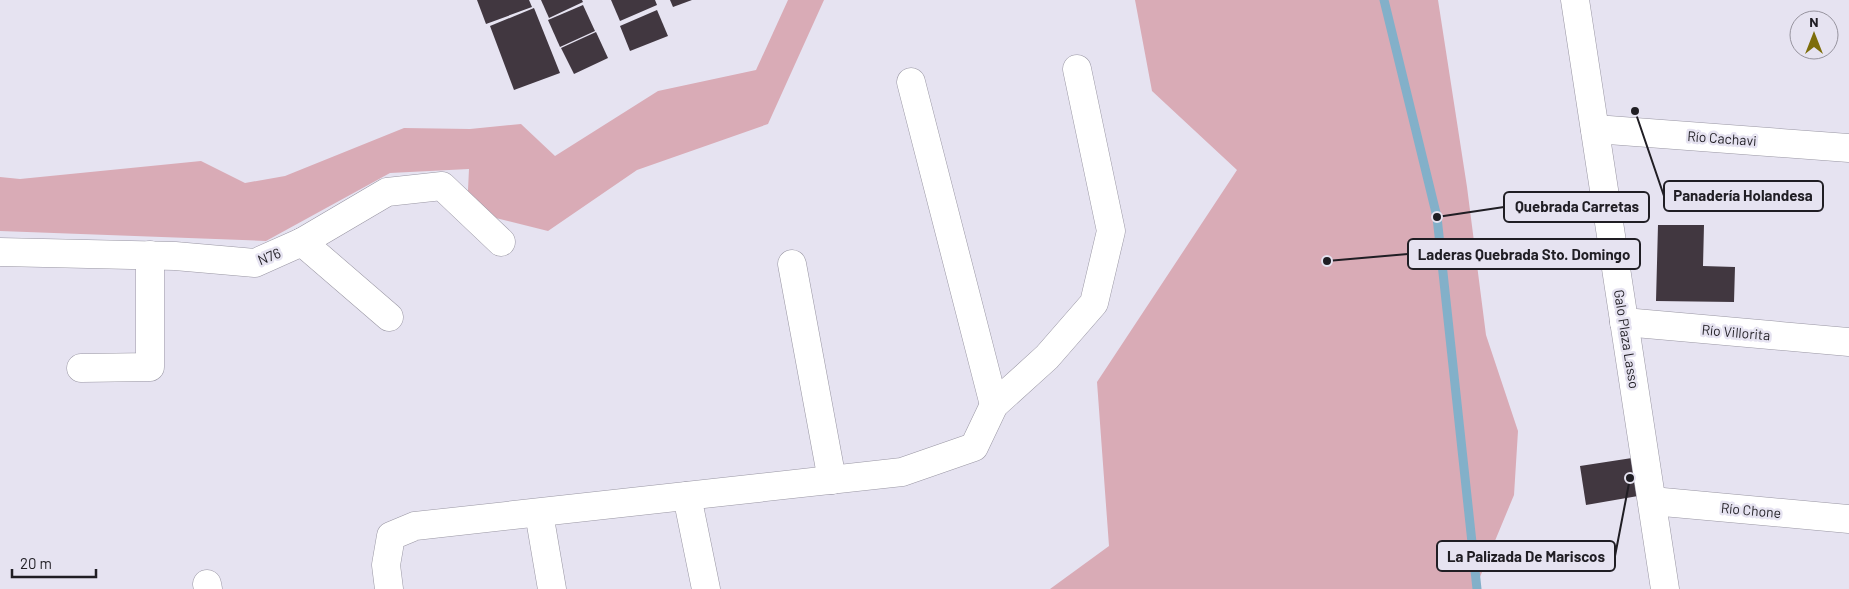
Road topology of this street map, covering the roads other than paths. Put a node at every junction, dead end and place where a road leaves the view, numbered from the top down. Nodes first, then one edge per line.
1 (1575, 0) edge
2 (1076, 70) dead end
3 (912, 82) dead end
4 (1595, 129) junction
5 (1849, 148) edge
6 (302, 242) junction
7 (501, 242) dead end
8 (0, 252) edge
9 (150, 255) junction
10 (792, 264) dead end
11 (389, 317) dead end
12 (1624, 322) junction
13 (1849, 342) edge
14 (81, 368) dead end
15 (994, 405) junction
16 (832, 480) junction
17 (687, 496) junction
18 (1652, 502) junction
19 (538, 513) junction
20 (1849, 519) edge
21 (388, 577) edge
22 (552, 589) edge
23 (706, 589) edge
24 (1665, 589) edge

1 - 4 street, Galo Plaza Lasso
2 - 15 street
3 - 15 street
4 - 5 street, Río Cachavi
4 - 12 street, Galo Plaza Lasso
6 - 7 street, N76
6 - 9 street, N76
6 - 11 street
8 - 9 street, N76
9 - 14 street
10 - 16 street
12 - 13 street, Río Villorita
12 - 18 street, Galo Plaza Lasso
15 - 16 street
16 - 17 street
17 - 19 street
17 - 23 street
18 - 20 street, Río Chone
18 - 24 street, Galo Plaza Lasso
19 - 21 street
19 - 22 street

